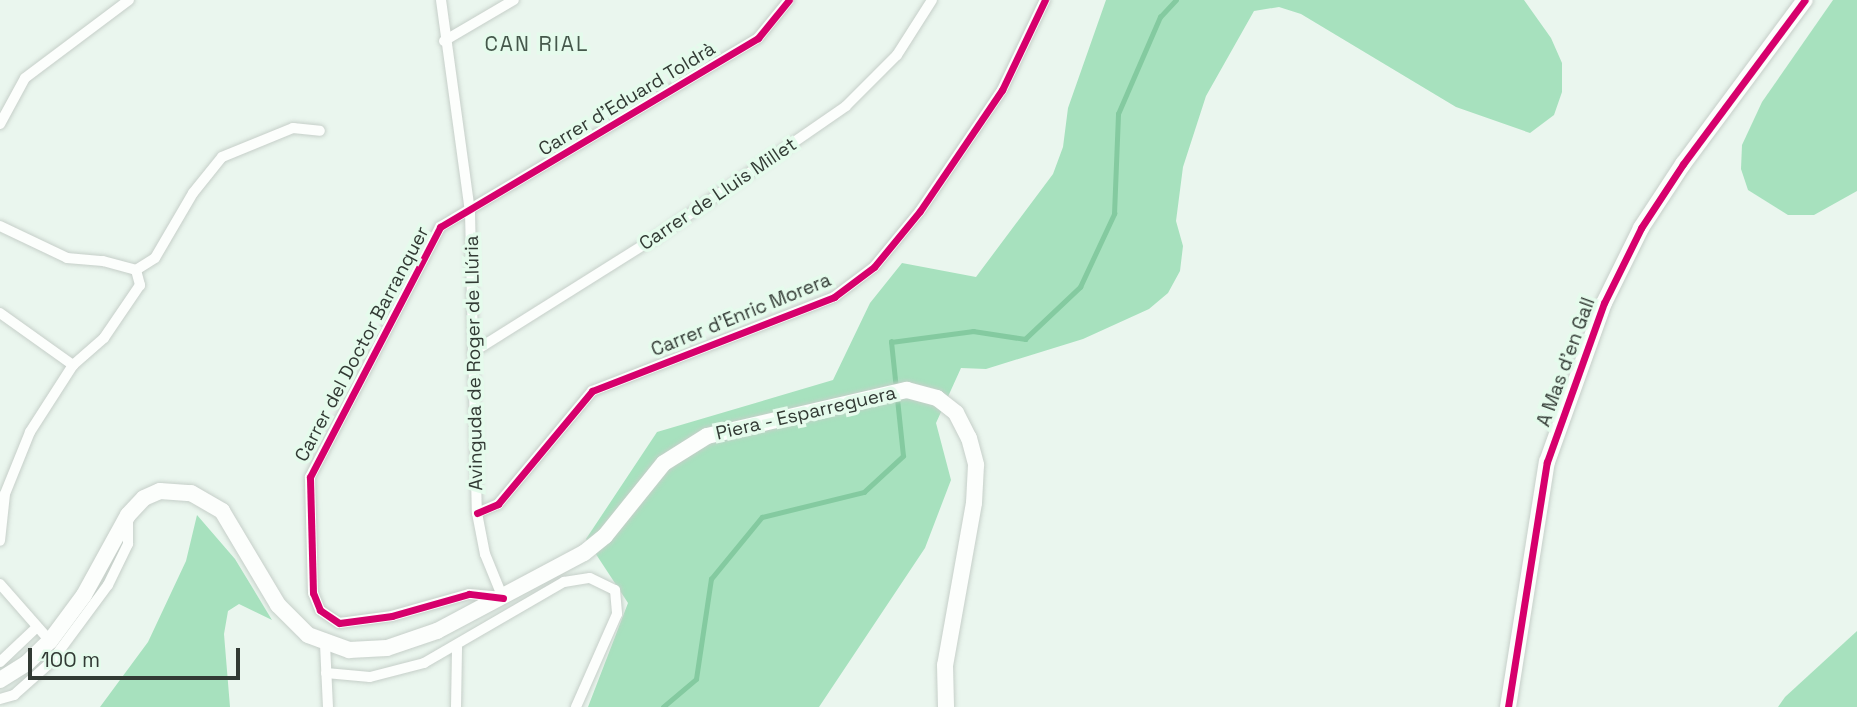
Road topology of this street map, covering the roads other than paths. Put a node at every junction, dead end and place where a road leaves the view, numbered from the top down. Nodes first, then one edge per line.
1 (129, 0) edge
2 (441, 0) edge
3 (514, 0) edge
4 (789, 0) edge
5 (932, 0) edge
6 (1045, 0) edge
7 (1805, 0) edge
8 (444, 41) junction
9 (0, 124) edge
10 (320, 131) dead end
11 (470, 212) junction
12 (0, 226) edge
13 (136, 270) junction
14 (0, 313) edge
15 (473, 352) junction
16 (73, 365) junction
17 (477, 513) junction
18 (128, 514) junction
19 (0, 541) edge
20 (0, 584) edge
21 (503, 598) junction
22 (36, 628) junction
23 (50, 641) junction
24 (325, 644) junction
25 (457, 647) junction
26 (0, 662) edge
27 (327, 673) junction
28 (0, 680) edge
29 (0, 699) edge
30 (328, 707) edge
31 (456, 707) edge
32 (576, 707) edge
33 (946, 707) edge
34 (1508, 707) edge

1 - 9 street
2 - 8 street, Avinguda de Roger de Llúria
3 - 8 street
4 - 11 street, Carrer d'Eduard Toldrà
5 - 15 street, Carrer de Lluis Millet
6 - 17 street, Carrer d'Enric Morera
7 - 34 main road, A Mas d'en Gall
8 - 11 street, Avinguda de Roger de Llúria
10 - 13 street
11 - 15 street, Avinguda de Roger de Llúria
11 - 21 street, Carrer del Doctor Barranquer
12 - 13 street
13 - 16 street
14 - 16 street
15 - 17 street, Avinguda de Roger de Llúria
16 - 19 street
17 - 21 street, Avinguda de Roger de Llúria
18 - 23 main road, Piera - Esparreguera
18 - 24 main road, Piera - Esparreguera
18 - 29 street
20 - 22 street
21 - 24 main road, Piera - Esparreguera
21 - 33 main road, Piera - Esparreguera
22 - 23 street
22 - 26 street
23 - 28 main road, Piera - Esparreguera
24 - 27 street
25 - 27 street
25 - 31 street
25 - 32 street
27 - 30 street

